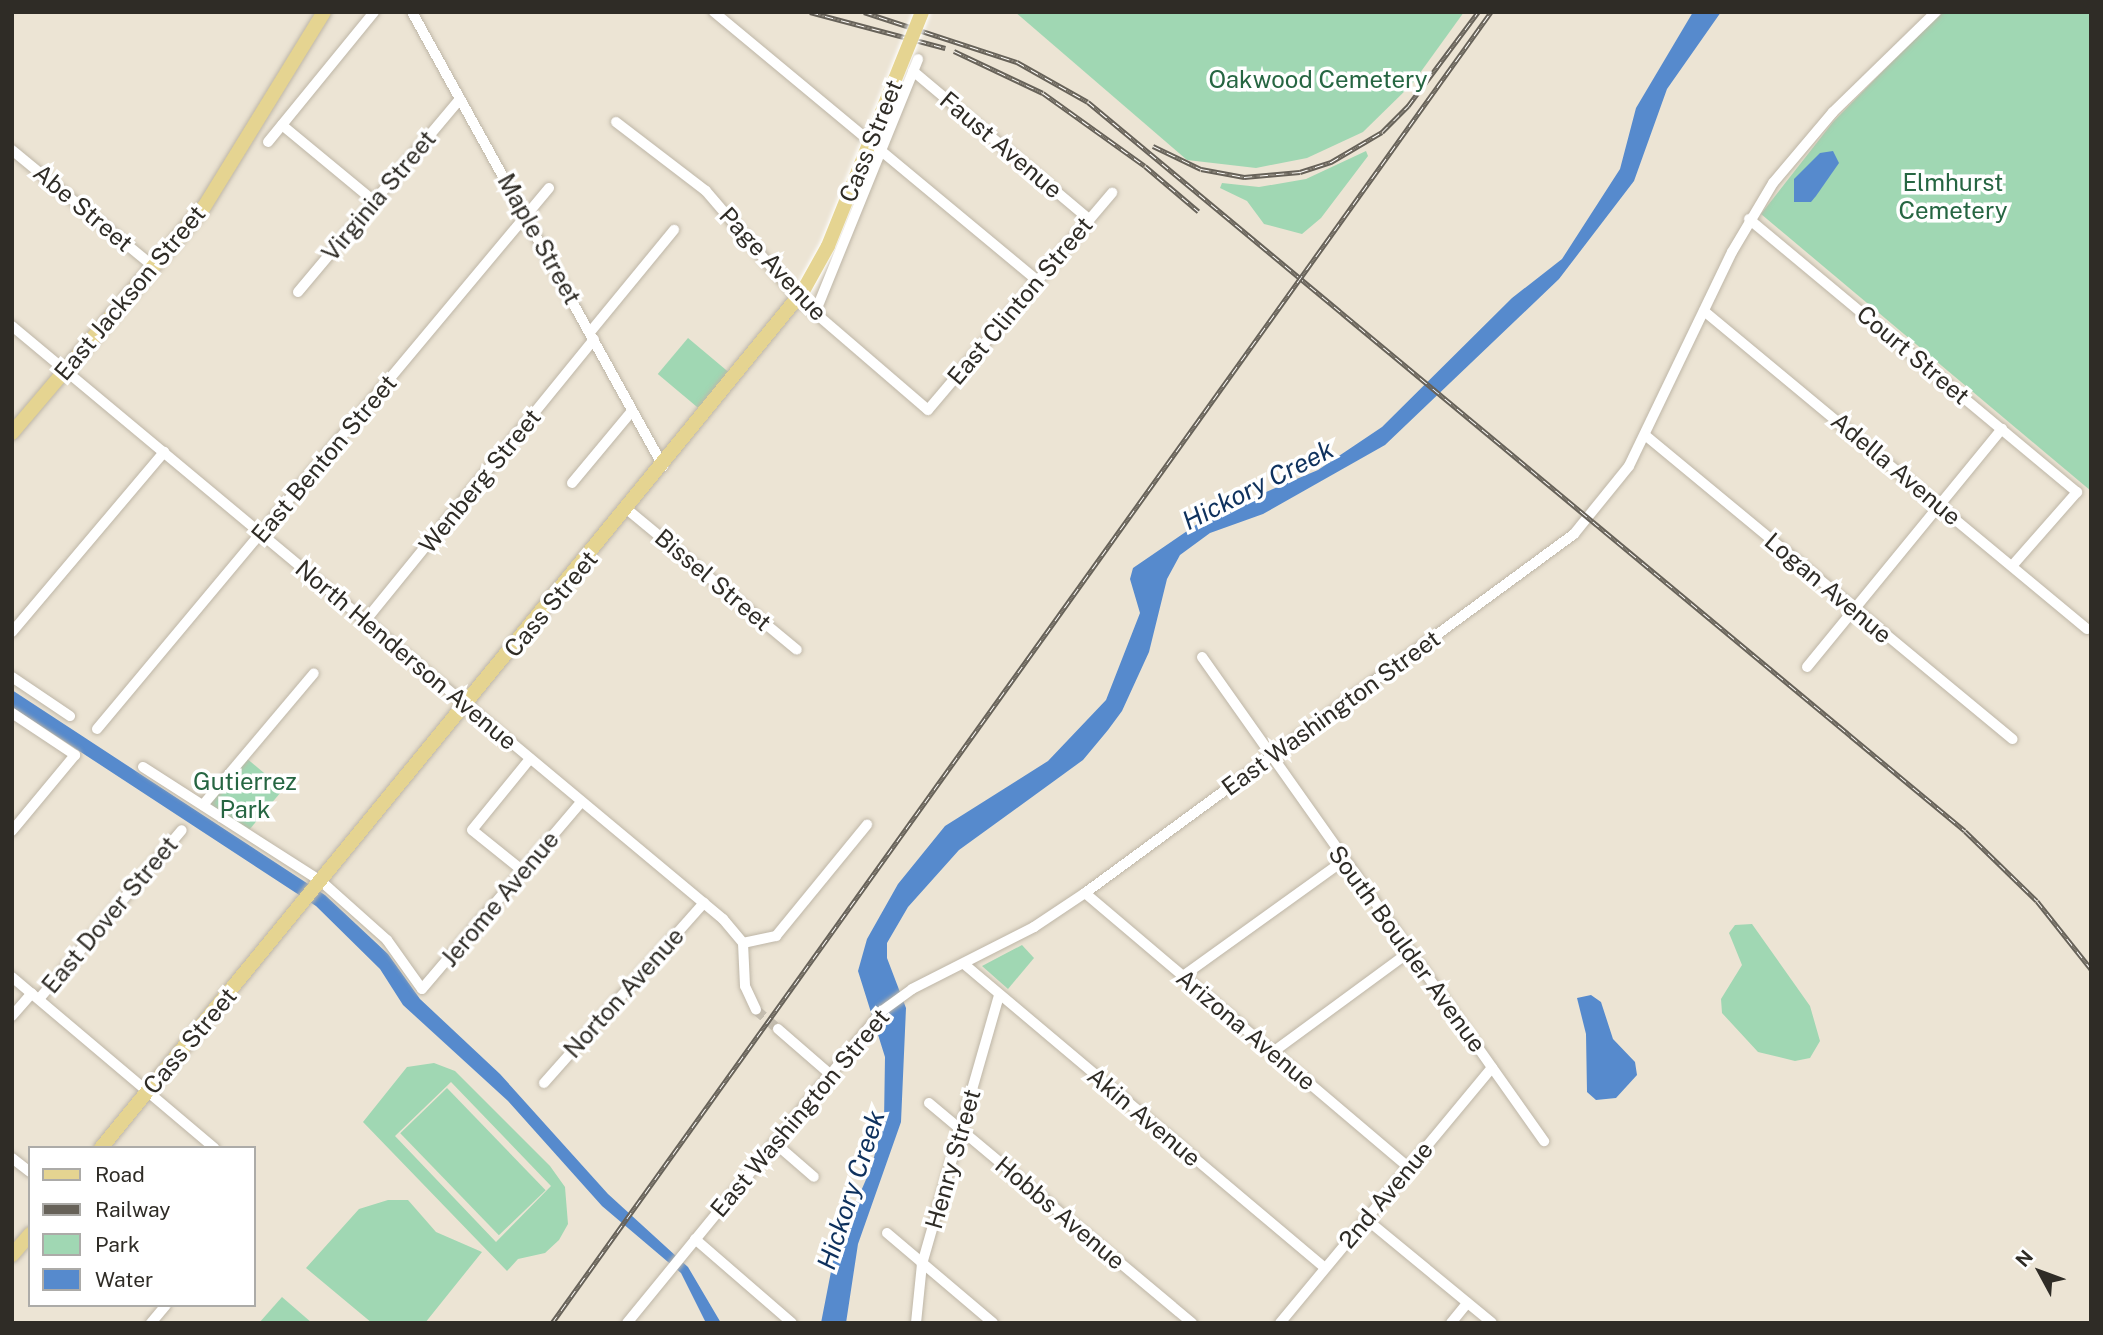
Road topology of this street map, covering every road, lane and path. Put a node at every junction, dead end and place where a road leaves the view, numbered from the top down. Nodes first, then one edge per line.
1 (324, 12) edge
2 (374, 12) edge
3 (412, 12) edge
4 (715, 12) edge
5 (922, 12) edge
6 (1936, 12) edge
7 (918, 59) dead end
8 (914, 71) junction
9 (460, 99) junction
10 (616, 122) dead end
11 (282, 125) junction
12 (268, 142) dead end
13 (12, 150) edge
14 (880, 150) junction
15 (548, 188) dead end
16 (1112, 193) dead end
17 (375, 202) junction
18 (526, 216) junction
19 (1089, 219) junction
20 (1749, 219) junction
21 (674, 230) dead end
22 (154, 267) junction
23 (1037, 279) junction
24 (298, 292) dead end
25 (801, 295) junction
26 (1704, 312) junction
27 (815, 313) junction
28 (12, 326) edge
29 (592, 335) junction
30 (65, 370) junction
31 (928, 410) joint
32 (632, 411) junction
33 (2002, 429) junction
34 (12, 433) edge
35 (1645, 435) junction
36 (164, 452) junction
37 (663, 466) junction
38 (572, 483) dead end
39 (1939, 503) junction
40 (628, 510) junction
41 (261, 534) junction
42 (2012, 566) junction
43 (1855, 611) junction
44 (365, 621) junction
45 (2087, 629) dead end
46 (12, 632) edge
47 (797, 650) dead end
48 (1202, 657) dead end
49 (1807, 667) dead end
50 (314, 673) dead end
51 (12, 677) edge
52 (466, 706) junction
53 (12, 713) edge
54 (70, 716) dead end
55 (97, 729) dead end
56 (2012, 739) dead end
57 (1271, 756) junction
58 (530, 759) junction
59 (144, 767) dead end
60 (580, 802) junction
61 (203, 805) junction
62 (867, 825) dead end
63 (182, 830) dead end
64 (12, 831) edge
65 (1343, 861) junction
66 (523, 871) junction
67 (321, 882) junction
68 (1085, 892) junction
69 (704, 903) junction
70 (743, 943) junction
71 (1409, 952) junction
72 (964, 964) junction
73 (1183, 976) junction
74 (12, 977) edge
75 (35, 996) junction
76 (999, 996) junction
77 (756, 1010) tunnel mouth
78 (12, 1016) edge
79 (778, 1029) tunnel mouth
80 (1273, 1052) junction
81 (1492, 1068) junction
82 (830, 1074) junction
83 (544, 1083) dead end
84 (149, 1090) junction
85 (929, 1103) dead end
86 (961, 1131) junction
87 (1544, 1140) dead end
88 (776, 1144) junction
89 (104, 1146) edge
90 (212, 1146) edge
91 (12, 1158) edge
92 (1408, 1167) junction
93 (28, 1170) edge
94 (814, 1177) dead end
95 (1366, 1219) junction
96 (887, 1233) dead end
97 (28, 1236) edge
98 (695, 1239) junction
99 (12, 1255) edge
100 (922, 1264) junction
101 (1325, 1268) junction
102 (1467, 1303) junction
103 (164, 1307) edge
104 (151, 1323) edge
105 (627, 1323) edge
106 (792, 1323) edge
107 (916, 1323) edge
108 (993, 1323) edge
109 (1192, 1323) edge
110 (1280, 1323) edge
111 (1451, 1323) edge
112 (1492, 1323) edge

1 - 22 main road, East Jackson Street
2 - 11 street
3 - 9 street, Maple Street
4 - 14 street
5 - 25 main road, Cass Street, bridge
6 - 20 street, East Washington Street
7 - 8 street
8 - 14 street
8 - 19 street, Faust Avenue
9 - 17 street, Virginia Street
9 - 18 street, Maple Street
10 - 25 street, Page Avenue
11 - 12 street
11 - 17 street
13 - 22 street, Abe Street
14 - 23 street
14 - 27 street
15 - 18 street, East Benton Street
16 - 19 street, East Clinton Street
17 - 24 street, Virginia Street
18 - 29 street, Maple Street
18 - 41 street, East Benton Street
19 - 23 street, East Clinton Street
20 - 26 street, East Washington Street
20 - 33 street, Court Street
21 - 29 street, Wenberg Street
22 - 30 main road, East Jackson Street
23 - 31 street, East Clinton Street
25 - 27 street, Page Avenue
25 - 37 main road, Cass Street
26 - 35 street, East Washington Street
26 - 39 street, Adella Avenue
27 - 31 street, Page Avenue
28 - 30 street, North Henderson Avenue
29 - 32 street, Maple Street
29 - 44 street, Wenberg Street
30 - 34 main road, East Jackson Street
30 - 36 street, North Henderson Avenue
32 - 37 street, Maple Street
32 - 38 street
33 - 39 street
33 - 42 street, Court Street
35 - 43 street, Logan Avenue
35 - 57 street, East Washington Street
36 - 41 street, North Henderson Avenue
36 - 46 street
37 - 40 main road, Cass Street
39 - 42 street, Adella Avenue
39 - 43 street
40 - 47 street, Bissel Street
40 - 52 main road, Cass Street
41 - 44 street, North Henderson Avenue
41 - 55 street, East Benton Street
42 - 45 street, Adella Avenue
43 - 49 street
43 - 56 street, Logan Avenue
44 - 52 street, North Henderson Avenue
48 - 57 street, South Boulder Avenue
50 - 61 street
51 - 54 street
52 - 58 street, North Henderson Avenue
52 - 67 main road, Cass Street
53 - 64 street
57 - 65 street, South Boulder Avenue
57 - 68 street, East Washington Street
58 - 60 street, North Henderson Avenue
58 - 66 street
59 - 61 street
60 - 66 street, Jerome Avenue
60 - 69 street, North Henderson Avenue
61 - 67 street
62 - 70 street
63 - 75 street, East Dover Street
65 - 71 street, South Boulder Avenue
65 - 73 street
66 - 67 street, Jerome Avenue
67 - 84 main road, Cass Street
68 - 72 street, East Washington Street
68 - 73 street, Arizona Avenue
69 - 70 street, North Henderson Avenue
69 - 83 street, Norton Avenue
70 - 77 street
71 - 80 street
71 - 81 street, South Boulder Avenue
72 - 76 street, Akin Avenue
72 - 82 street, East Washington Street
73 - 80 street, Arizona Avenue
74 - 75 street
75 - 78 street, East Dover Street
75 - 84 street
76 - 86 street, Henry Street
76 - 101 street, Akin Avenue
79 - 82 street
80 - 92 street, Arizona Avenue
81 - 87 street, South Boulder Avenue
81 - 92 street, 2nd Avenue
82 - 88 street, East Washington Street
84 - 89 main road, Cass Street
84 - 90 street
85 - 86 street, Hobbs Avenue
86 - 100 street, Henry Street
86 - 109 street, Hobbs Avenue
88 - 94 street
88 - 98 street, East Washington Street
91 - 93 street
92 - 95 street, 2nd Avenue
95 - 101 street, 2nd Avenue
95 - 102 street
96 - 100 street
97 - 99 main road
98 - 105 street, East Washington Street
98 - 106 street
100 - 107 street, Henry Street
100 - 108 street
101 - 110 street, 2nd Avenue
102 - 111 street
102 - 112 street
103 - 104 street

